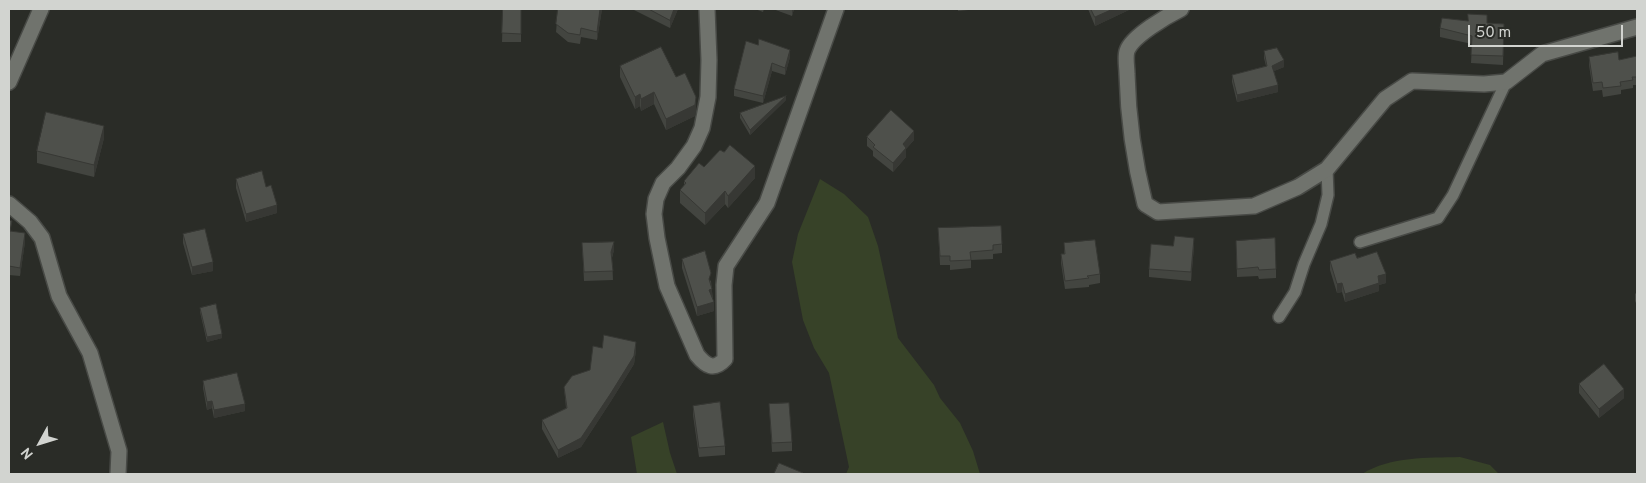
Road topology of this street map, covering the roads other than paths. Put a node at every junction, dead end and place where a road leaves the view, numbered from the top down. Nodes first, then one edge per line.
1 (41, 9) edge
2 (707, 9) edge
3 (836, 9) edge
4 (1181, 9) edge
5 (1637, 27) edge
6 (9, 82) edge
7 (1506, 82) junction
8 (1327, 169) junction
9 (9, 204) edge
10 (1360, 242) dead end
11 (1278, 317) dead end
12 (118, 474) edge

1 - 6 street
2 - 3 street
4 - 8 street
5 - 7 street
7 - 8 street
7 - 10 lane
8 - 11 lane
9 - 12 street

